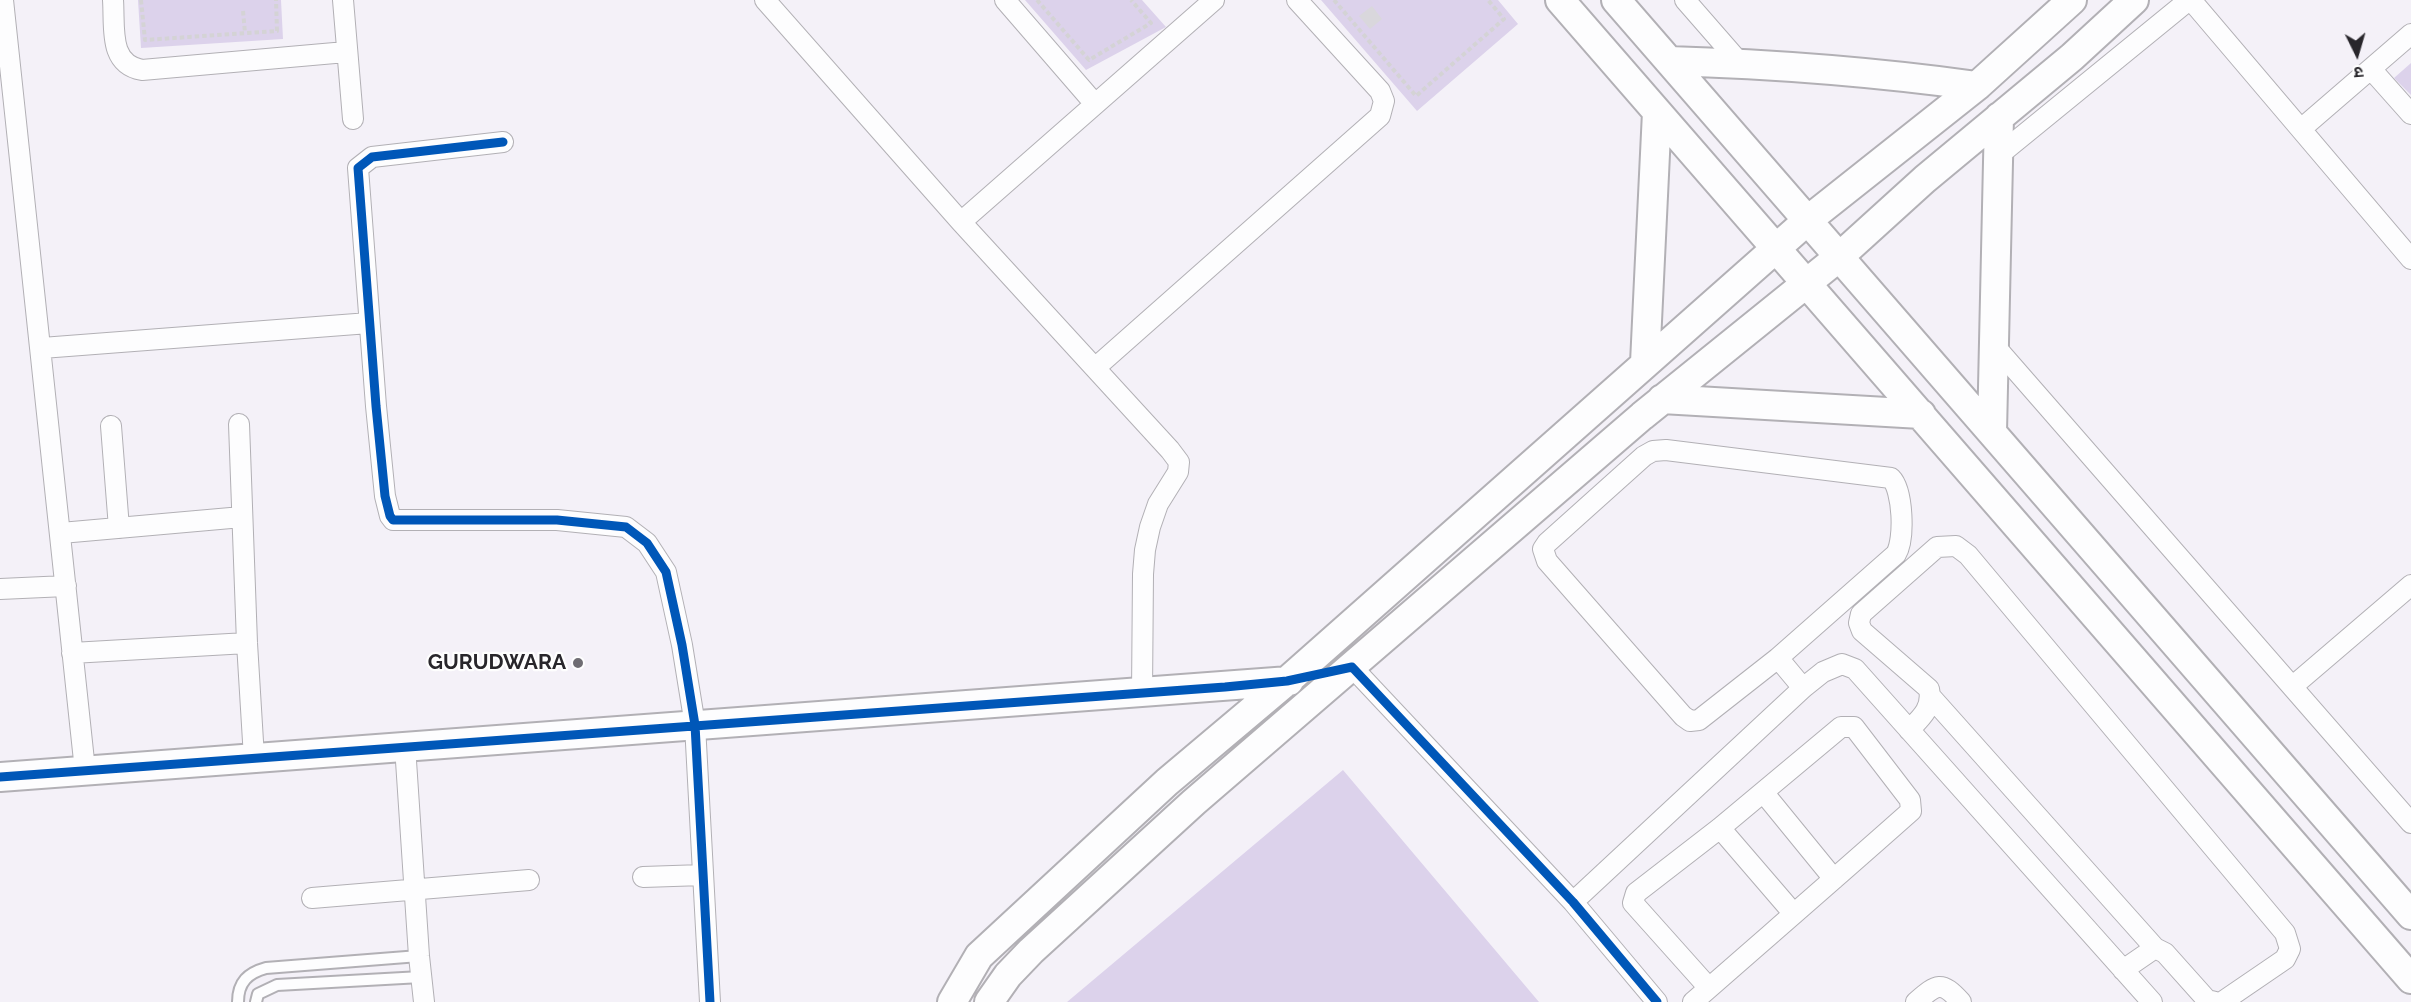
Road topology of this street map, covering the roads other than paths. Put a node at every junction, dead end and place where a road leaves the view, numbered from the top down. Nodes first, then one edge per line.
1 (3, 0) edge
2 (113, 0) edge
3 (343, 0) edge
4 (765, 0) edge
5 (1005, 0) edge
6 (1214, 0) edge
7 (1297, 0) edge
8 (1560, 0) edge
9 (1616, 0) edge
10 (1685, 0) edge
11 (2072, 0) edge
12 (2134, 0) edge
13 (2190, 0) edge
14 (2411, 34) edge
15 (346, 52) junction
16 (1669, 61) junction
17 (1740, 63) junction
18 (2371, 69) junction
19 (1977, 86) junction
20 (1095, 104) junction
21 (1658, 111) junction
22 (2411, 114) edge
23 (1999, 117) junction
24 (353, 119) dead end
25 (2301, 129) junction
26 (503, 142) dead end
27 (1999, 155) junction
28 (1808, 220) junction
29 (961, 222) junction
30 (1776, 248) junction
31 (1839, 257) junction
32 (2411, 259) edge
33 (1806, 283) junction
34 (369, 323) junction
35 (1993, 344) junction
36 (42, 348) junction
37 (1646, 363) junction
38 (1095, 368) junction
39 (1662, 399) junction
40 (1922, 414) junction
41 (239, 424) dead end
42 (111, 426) dead end
43 (1992, 432) junction
44 (242, 517) junction
45 (119, 528) junction
46 (61, 533) junction
47 (2411, 585) edge
48 (66, 586) junction
49 (0, 589) edge
50 (247, 643) junction
51 (72, 653) junction
52 (1778, 658) junction
53 (1352, 667) junction
54 (1287, 681) junction
55 (2293, 686) junction
56 (1803, 688) junction
57 (1142, 693) junction
58 (1931, 697) junction
59 (695, 725) junction
60 (1909, 730) junction
61 (405, 746) junction
62 (254, 758) junction
63 (85, 770) junction
64 (0, 777) edge
65 (1763, 792) junction
66 (2411, 823) edge
67 (1720, 828) junction
68 (703, 875) junction
69 (643, 877) dead end
70 (1834, 879) junction
71 (529, 880) dead end
72 (416, 891) junction
73 (312, 898) dead end
74 (1573, 902) junction
75 (1794, 914) junction
76 (2411, 915) edge
77 (2155, 948) junction
78 (419, 956) junction
79 (2123, 970) junction
80 (421, 977) junction
81 (2411, 979) edge
82 (1709, 988) junction
83 (238, 1002) edge
84 (256, 1002) edge
85 (424, 1002) edge
86 (710, 1002) edge
87 (951, 1002) edge
88 (989, 1002) edge
89 (1657, 1002) edge
90 (1694, 1002) edge
91 (1916, 1002) edge
92 (1960, 1002) edge
93 (2152, 1002) edge
94 (2215, 1002) edge
95 (2222, 1002) edge

1 - 36 street
2 - 15 street
3 - 15 street
4 - 29 street
5 - 20 street
6 - 20 street
7 - 38 street
8 - 21 main road
9 - 16 main road
10 - 17 street
11 - 19 main road
12 - 23 main road
13 - 25 street
13 - 27 street
14 - 18 street
15 - 24 street
16 - 17 main road
16 - 28 main road
17 - 19 main road
18 - 22 street
18 - 25 street
19 - 28 main road
20 - 29 street
21 - 30 main road
21 - 37 main road
23 - 27 main road
23 - 31 main road
25 - 32 street
26 - 34 street
27 - 35 main road
28 - 30 main road
28 - 31 main road
29 - 38 street
30 - 33 main road
30 - 37 main road
31 - 33 main road
31 - 43 main road
33 - 39 main road
33 - 40 main road
34 - 36 street
34 - 59 street
35 - 43 main road
35 - 55 street
36 - 46 street
37 - 54 main road
38 - 57 street
39 - 40 main road
39 - 53 main road
40 - 81 main road
41 - 44 street
42 - 45 street
43 - 76 main road
44 - 45 street
44 - 50 street
45 - 46 street
46 - 48 street
47 - 55 street
48 - 49 street
48 - 51 street
50 - 51 street
50 - 62 street
51 - 63 street
52 - 52 street
52 - 56 street
53 - 54 main road
53 - 74 street
53 - 88 main road
54 - 57 main road
54 - 87 main road
55 - 66 street
56 - 60 street
56 - 74 street
57 - 59 main road
58 - 60 street
58 - 77 street
58 - 95 street
59 - 61 main road
59 - 68 street
60 - 79 street
61 - 62 main road
61 - 72 street
62 - 63 main road
63 - 64 main road
65 - 67 street
65 - 70 street
65 - 70 street
67 - 75 street
67 - 82 street
68 - 69 street
68 - 86 street
70 - 75 street
71 - 72 street
72 - 73 street
72 - 78 street
74 - 89 street
75 - 82 street
77 - 79 street
77 - 94 street
78 - 80 street
78 - 83 lane
79 - 93 street
80 - 84 lane
80 - 85 street
82 - 90 street
91 - 92 street

